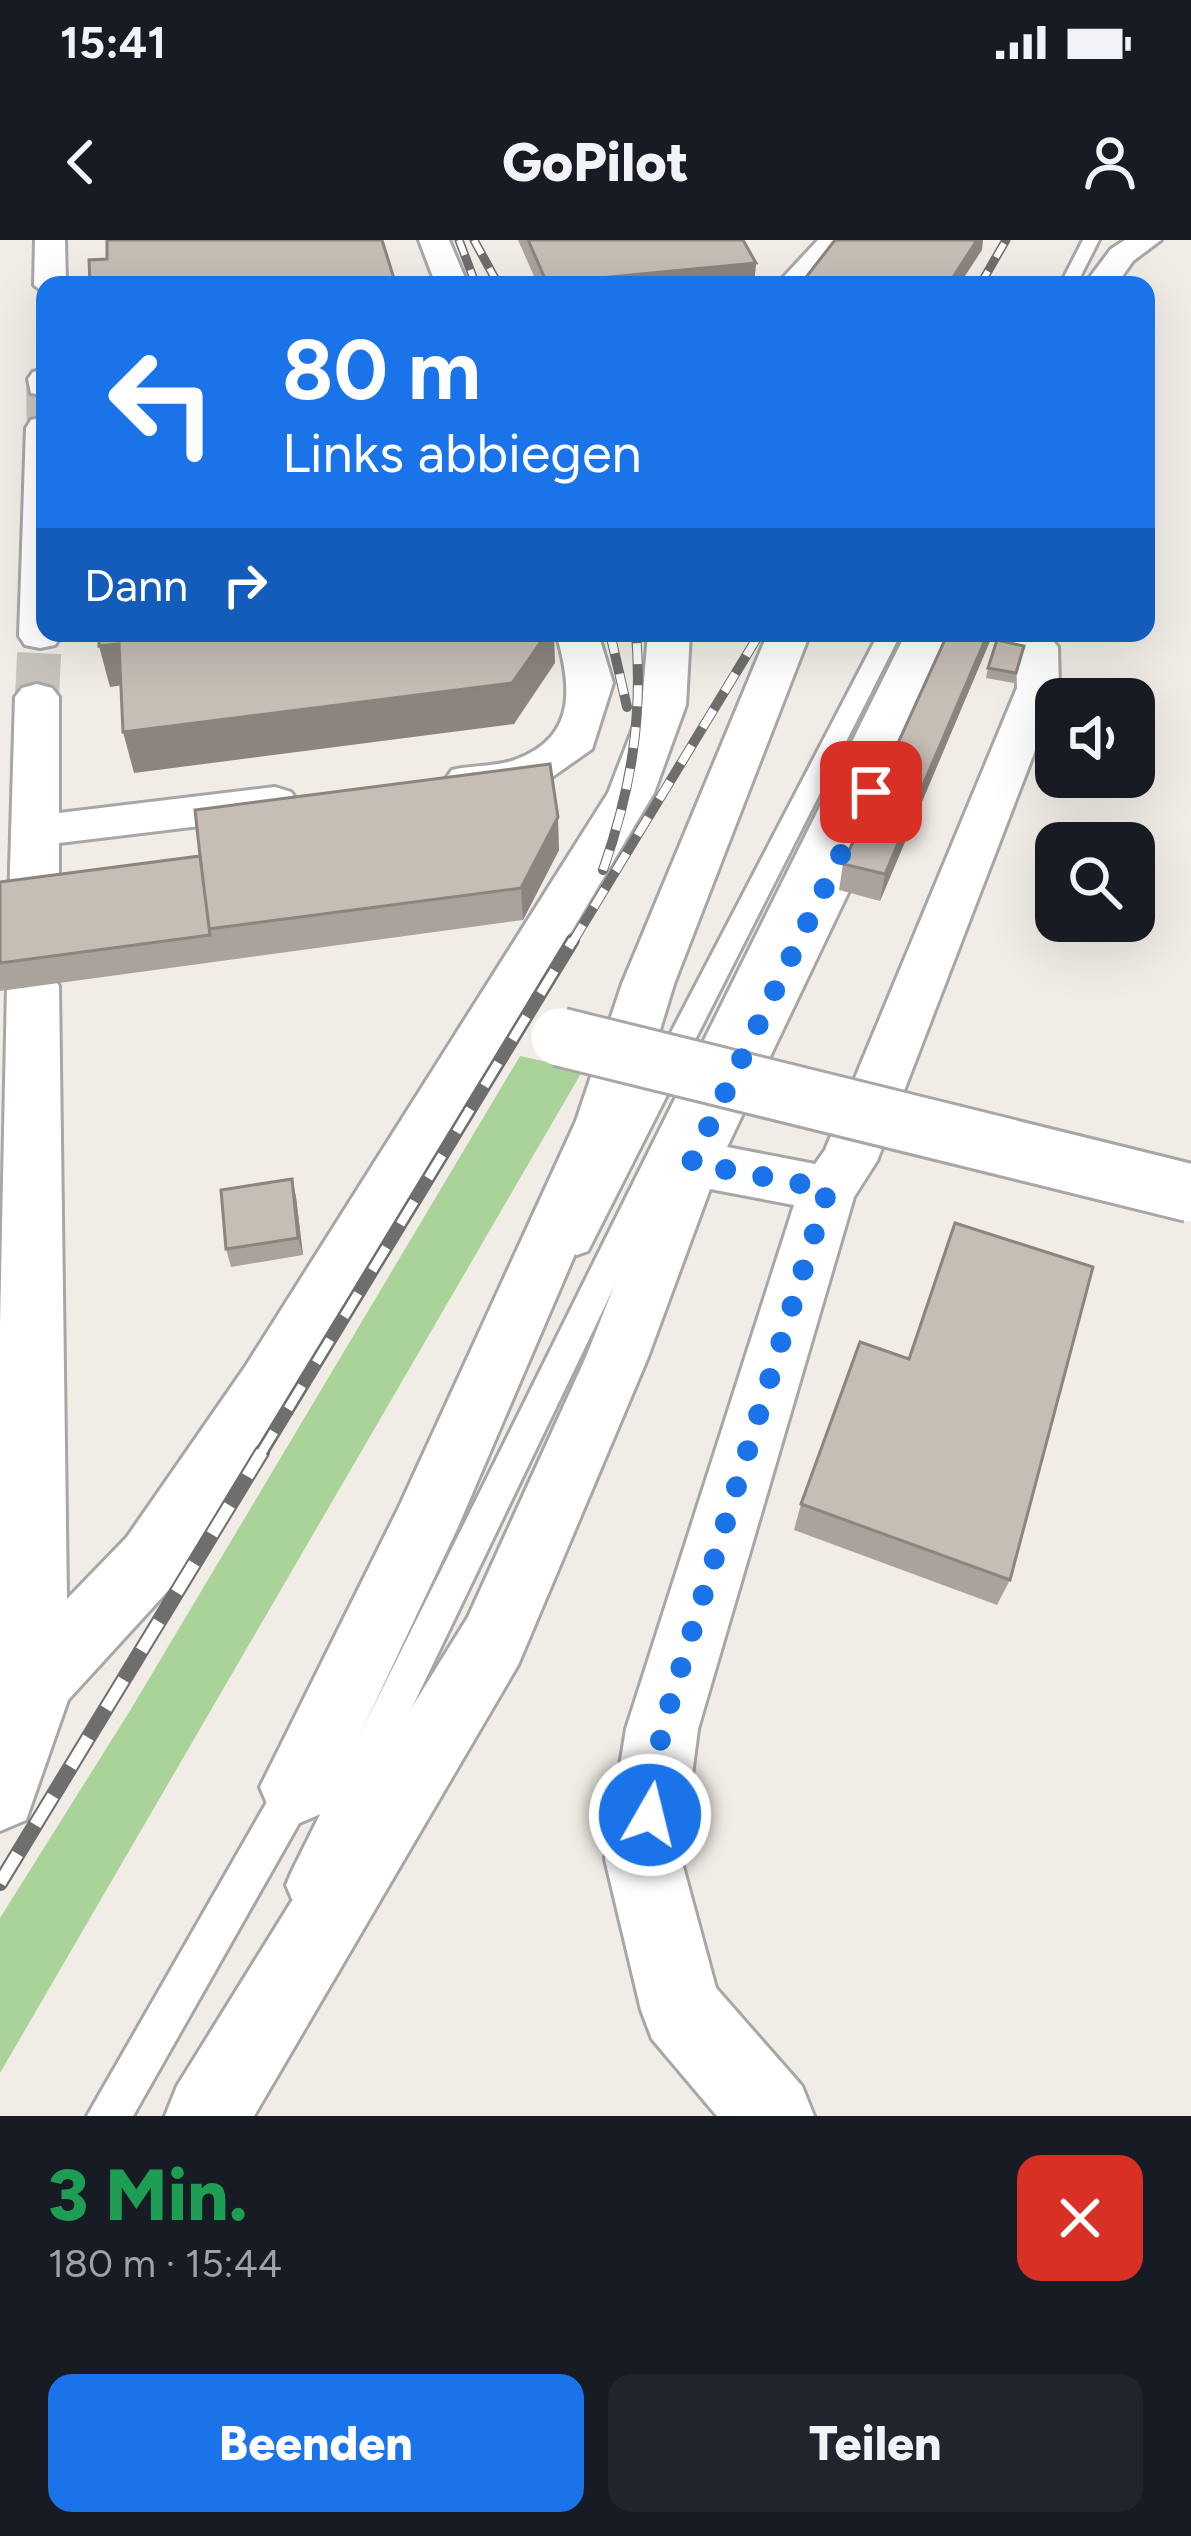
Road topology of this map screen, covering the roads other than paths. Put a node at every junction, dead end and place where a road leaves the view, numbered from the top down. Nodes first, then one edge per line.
1 (50, 240) edge
2 (434, 240) edge
3 (835, 240) edge
4 (1091, 240) edge
5 (1106, 240) edge
6 (1146, 240) edge
7 (50, 276) edge
8 (448, 276) edge
9 (801, 276) edge
10 (1073, 276) edge
11 (1088, 276) edge
12 (1107, 276) edge
13 (580, 642) edge
14 (668, 642) edge
15 (785, 642) edge
16 (885, 642) edge
17 (912, 642) edge
18 (939, 642) edge
19 (1033, 642) edge
20 (38, 697) tunnel mouth
21 (435, 784) edge
22 (316, 797) edge
23 (33, 831) junction
24 (856, 903) edge
25 (34, 904) edge
26 (33, 986) edge
27 (495, 1019) junction
28 (759, 1030) junction
29 (691, 1163) junction
30 (828, 1189) junction
31 (1191, 1193) edge
32 (15, 1583) edge
33 (39, 1679) junction
34 (297, 1787) junction
35 (0, 1794) edge
36 (110, 2116) edge
37 (193, 2116) edge
38 (207, 2116) edge
39 (772, 2116) edge

1 - 7 street
2 - 8 street
3 - 9 street
4 - 10 lane
5 - 11 lane
6 - 12 street
13 - 21 street
14 - 27 street
15 - 34 street
16 - 34 lane
17 - 37 lane
18 - 28 street
19 - 30 street
20 - 23 street
22 - 23 street
23 - 25 street
24 - 28 street
26 - 32 street
27 - 31 street, bridge
27 - 33 street
28 - 29 street
29 - 30 street
29 - 38 street
30 - 39 street
32 - 33 street
33 - 35 street
34 - 36 lane

